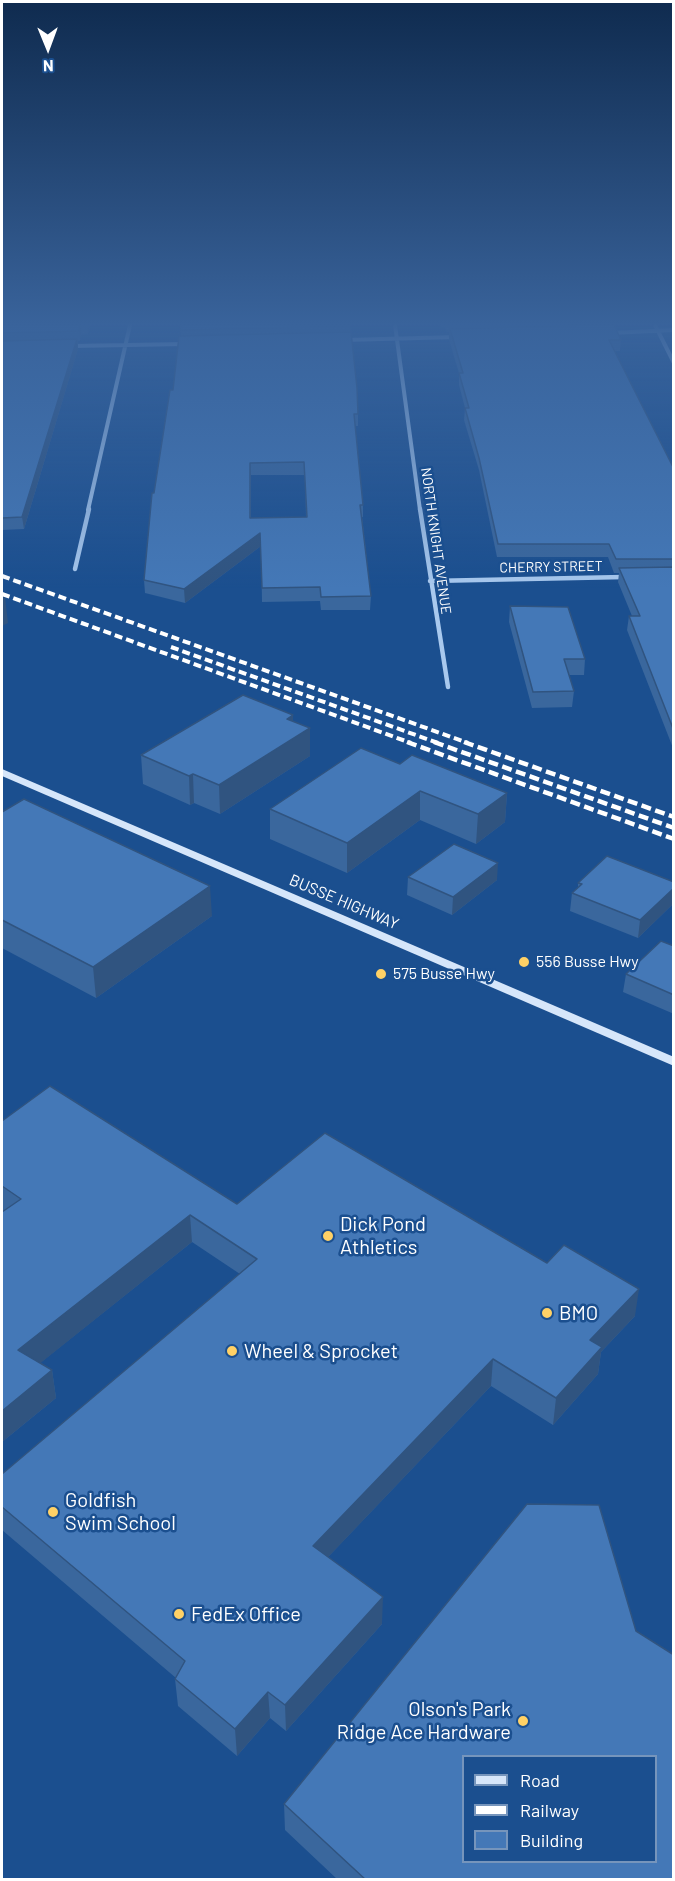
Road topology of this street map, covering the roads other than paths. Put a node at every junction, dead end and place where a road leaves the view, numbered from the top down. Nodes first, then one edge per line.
1 (110, 413) edge
2 (407, 413) edge
3 (75, 569) dead end
4 (627, 577) edge
5 (430, 581) junction
6 (448, 687) dead end
7 (2, 772) edge
8 (674, 1062) edge

1 - 3 street
2 - 5 street, NORTH KNIGHT AVENUE
4 - 5 street, CHERRY STREET
5 - 6 street, NORTH KNIGHT AVENUE
7 - 8 main road, BUSSE HIGHWAY

